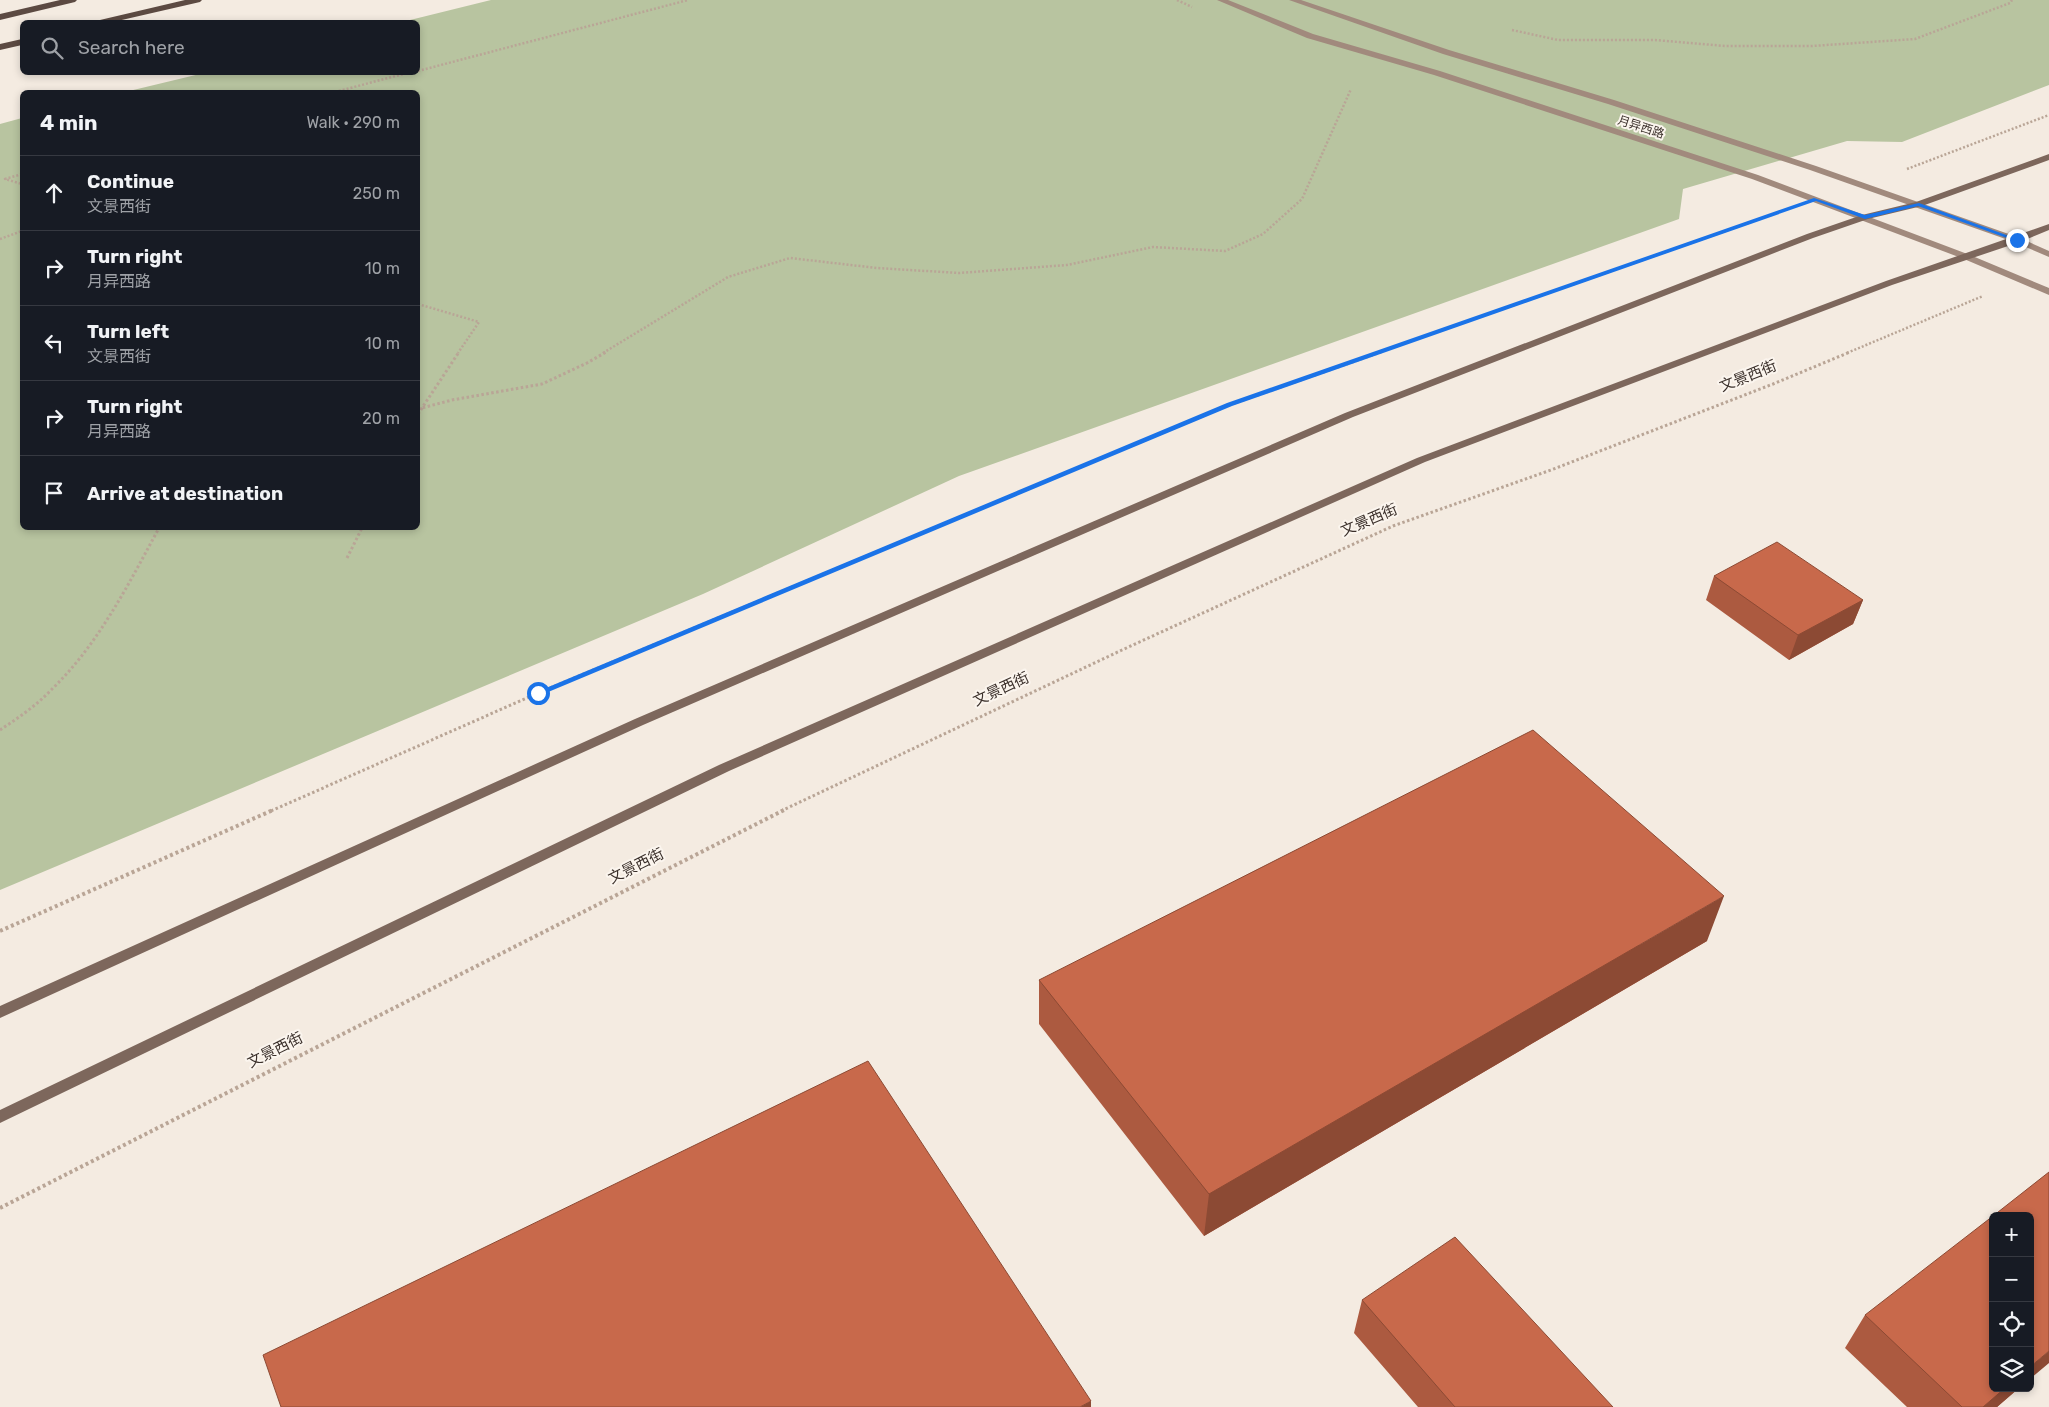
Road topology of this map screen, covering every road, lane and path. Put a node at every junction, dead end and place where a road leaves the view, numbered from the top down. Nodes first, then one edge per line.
1 (72, 0) edge
2 (197, 0) edge
3 (688, 0) edge
4 (1221, 0) edge
5 (1293, 0) edge
6 (2012, 0) edge
7 (0, 16) edge
8 (112, 20) edge
9 (1512, 30) dead end
10 (20, 42) edge
11 (0, 47) edge
12 (420, 70) edge
13 (400, 75) edge
14 (1351, 89) dead end
15 (343, 90) edge
16 (2049, 115) edge
17 (2049, 157) edge
18 (20, 175) edge
19 (20, 183) edge
20 (1863, 185) junction
21 (1816, 199) junction
22 (1919, 204) junction
23 (1865, 217) junction
24 (2049, 227) edge
25 (20, 232) edge
26 (0, 239) edge
27 (2017, 240) junction
28 (2049, 254) edge
29 (1967, 257) junction
30 (2029, 284) junction
31 (2049, 292) edge
32 (420, 305) edge
33 (420, 408) edge
34 (420, 409) edge
35 (158, 530) edge
36 (361, 530) edge
37 (347, 558) dead end
38 (0, 730) edge
39 (0, 931) edge
40 (0, 1012) edge
41 (0, 1117) edge
42 (0, 1208) edge

1 - 7 highway
2 - 8 highway
3 - 12 path
4 - 21 main road, 月异西路
5 - 20 main road, 月异西路
6 - 9 path
10 - 11 highway
13 - 15 path
14 - 34 path
16 - 20 path
17 - 22 main road
18 - 19 path
20 - 22 main road, 月异西路
21 - 23 main road, 月异西路
21 - 39 path
22 - 23 main road
22 - 27 main road, 月异西路
23 - 29 main road, 月异西路
23 - 40 main road
24 - 27 main road
25 - 26 path
27 - 28 main road, 月异西路
27 - 29 main road
29 - 30 main road, 月异西路
29 - 41 main road
30 - 31 main road, 月异西路
30 - 42 path, 文景西街
32 - 33 path
35 - 38 path
36 - 37 path

